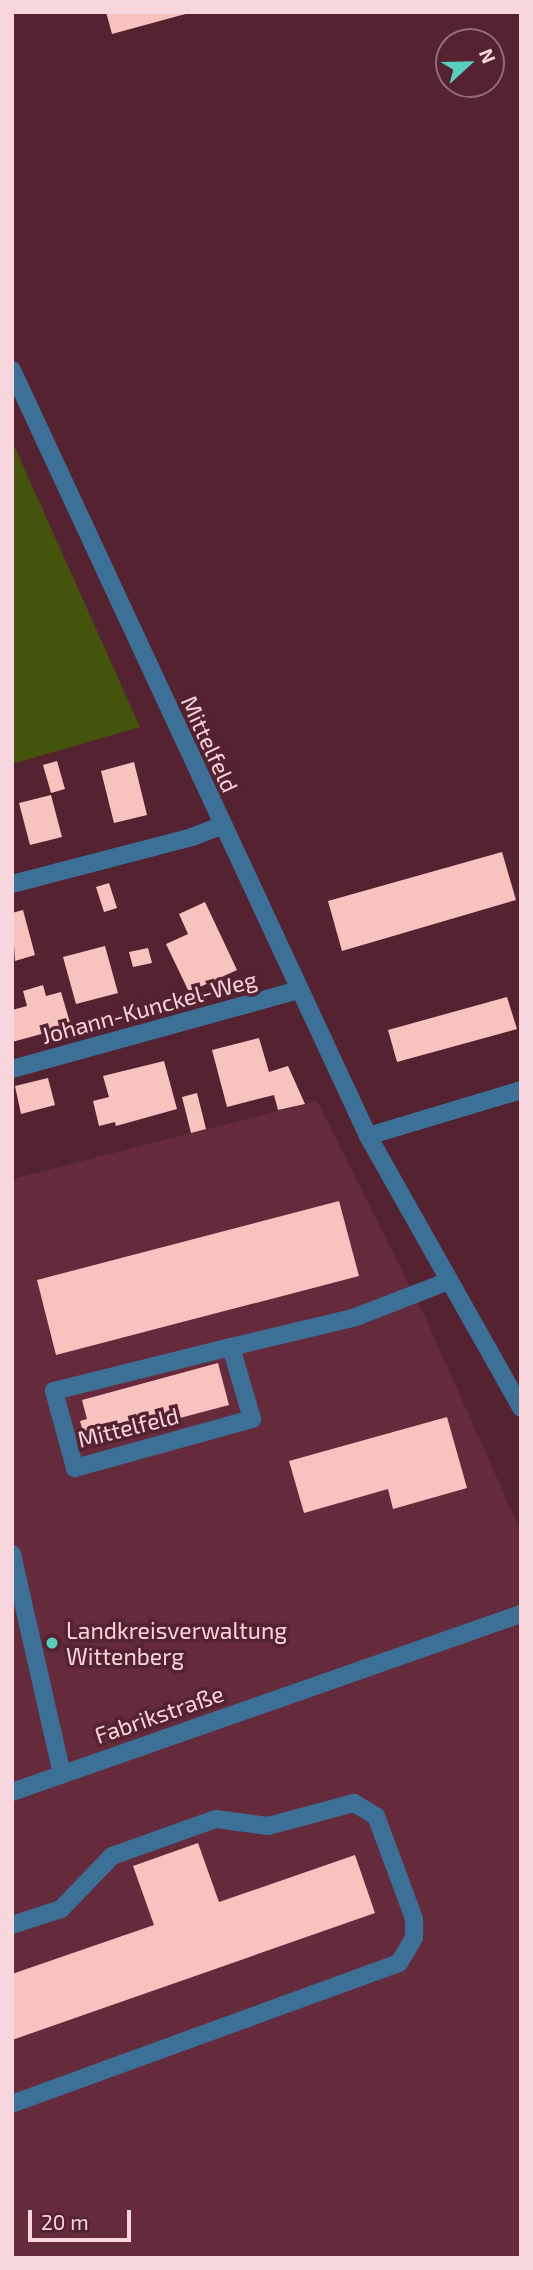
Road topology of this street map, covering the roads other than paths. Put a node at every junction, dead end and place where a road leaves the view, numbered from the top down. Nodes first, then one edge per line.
1 (12, 370) edge
2 (220, 826) junction
3 (12, 884) edge
4 (298, 990) junction
5 (12, 1069) edge
6 (521, 1090) edge
7 (368, 1136) junction
8 (449, 1281) junction
9 (231, 1347) junction
10 (521, 1408) edge
11 (12, 1554) edge
12 (521, 1614) edge
13 (62, 1774) junction
14 (12, 1792) edge
15 (12, 1925) edge
16 (12, 2104) edge

1 - 2 street, Mittelfeld
2 - 3 street
2 - 4 street, Mittelfeld
4 - 5 street, Johann-Kunckel-Weg
4 - 7 street, Mittelfeld
6 - 7 street
7 - 8 street, Mittelfeld
8 - 9 street, Mittelfeld
8 - 10 street, Mittelfeld
9 - 9 street, Mittelfeld
11 - 13 street
12 - 13 street, Fabrikstraße
13 - 14 street, Fabrikstraße
15 - 16 street

